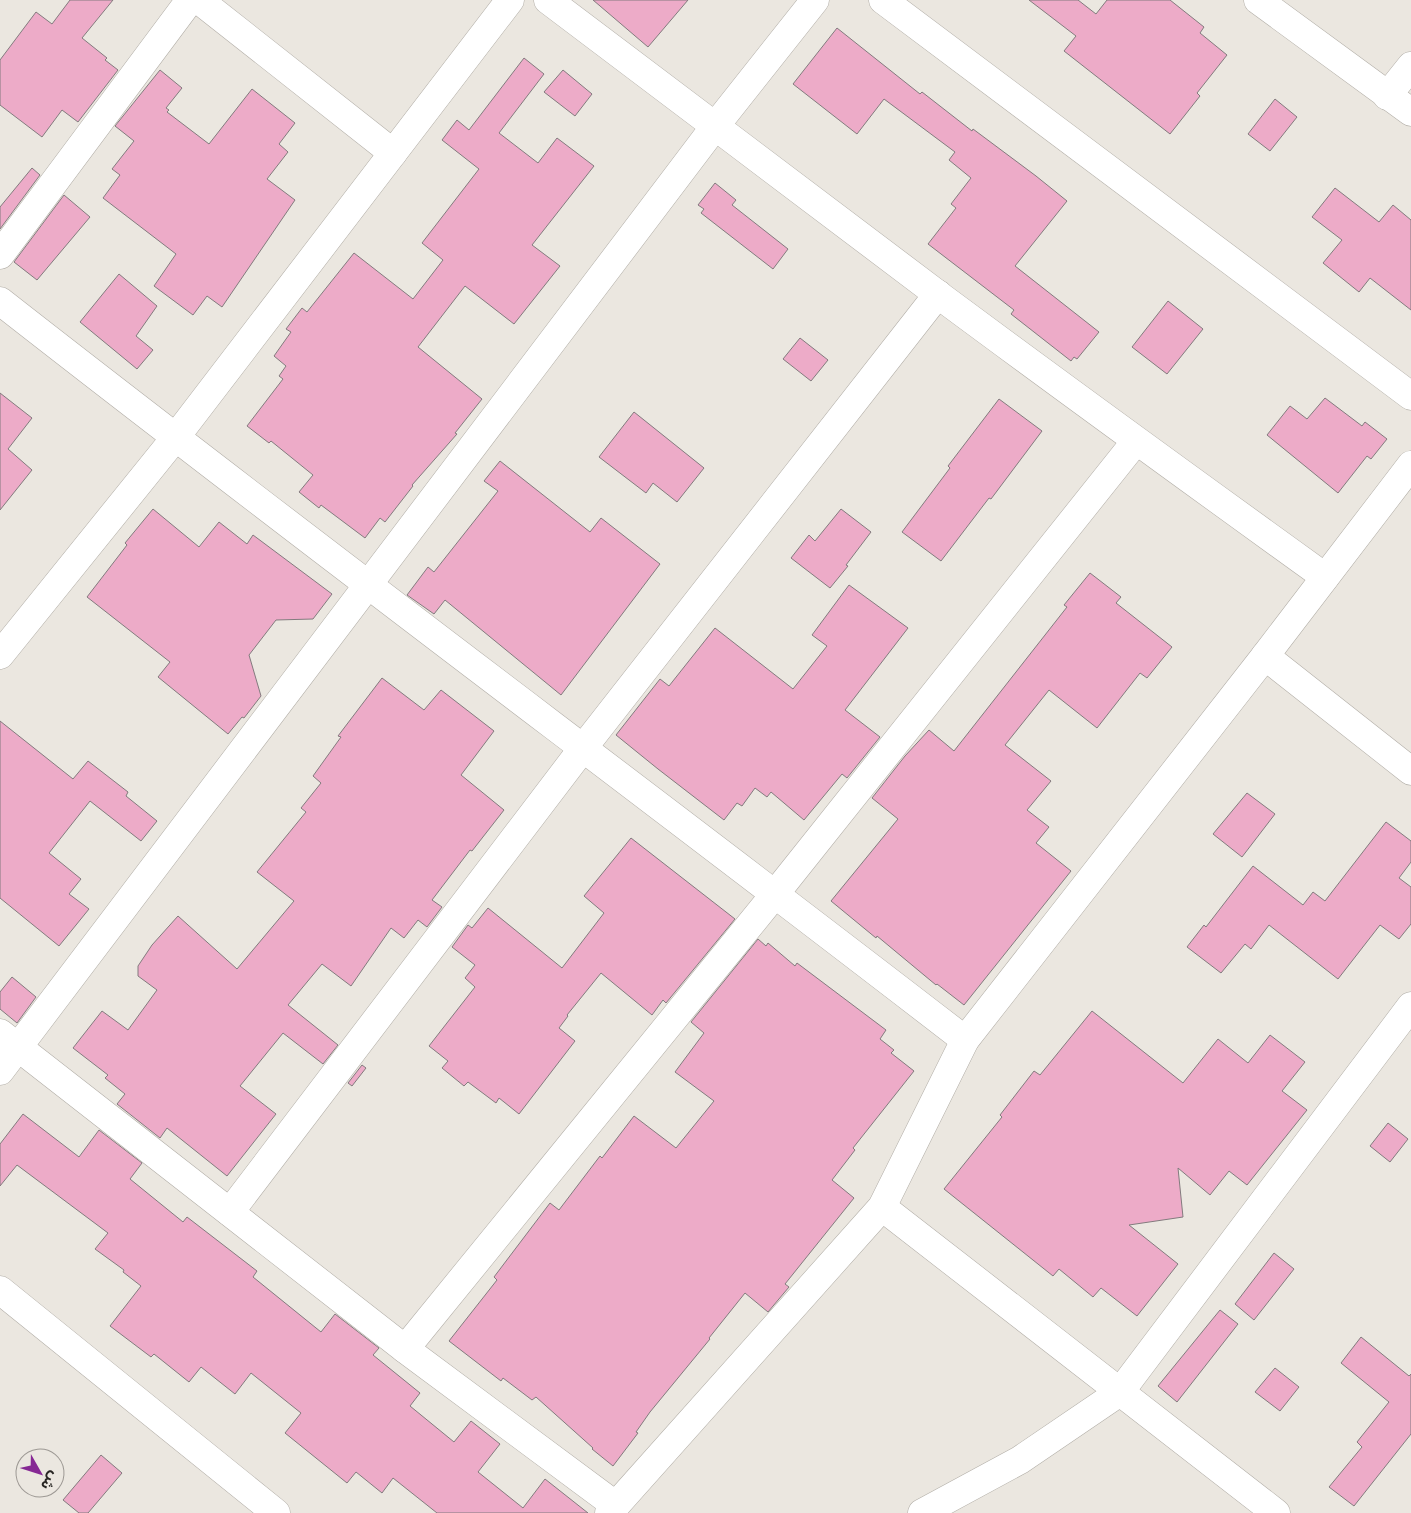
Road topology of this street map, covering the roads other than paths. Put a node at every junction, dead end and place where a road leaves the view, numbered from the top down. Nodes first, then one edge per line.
1 (190, 0) edge
2 (199, 0) edge
3 (510, 0) edge
4 (548, 0) edge
5 (815, 0) edge
6 (883, 0) edge
7 (1258, 0) edge
8 (1411, 66) edge
9 (1388, 96) junction
10 (1411, 112) edge
11 (716, 125) junction
12 (393, 153) junction
13 (0, 255) edge
14 (938, 294) junction
15 (0, 301) edge
16 (1411, 396) edge
17 (175, 438) junction
18 (1136, 441) junction
19 (1411, 465) edge
20 (1325, 577) junction
21 (367, 586) junction
22 (0, 655) edge
23 (1265, 656) junction
24 (583, 748) junction
25 (1411, 771) edge
26 (775, 894) junction
27 (1411, 1006) edge
28 (965, 1040) junction
29 (9, 1041) edge
30 (0, 1071) edge
31 (882, 1207) junction
32 (230, 1212) junction
33 (0, 1290) edge
34 (405, 1349) junction
35 (1120, 1392) junction
36 (612, 1509) edge
37 (276, 1513) edge
38 (922, 1513) edge
39 (1276, 1513) edge

1 - 13 street
2 - 12 street
3 - 12 street
4 - 11 street
5 - 11 street
6 - 16 street
7 - 9 street
8 - 9 street
9 - 10 street
11 - 14 street
11 - 21 street
12 - 17 street
14 - 18 street
14 - 24 street
15 - 17 street
17 - 21 street
17 - 22 street
18 - 20 street
18 - 26 street
19 - 20 street
20 - 23 street
21 - 24 street
21 - 29 street
23 - 25 street
23 - 28 street
24 - 26 street
24 - 32 street
26 - 28 street
26 - 34 street
27 - 35 street
28 - 31 street
29 - 30 street
29 - 32 street
31 - 35 street
31 - 36 street
32 - 34 street
33 - 37 street
34 - 36 street
35 - 38 street
35 - 39 street

